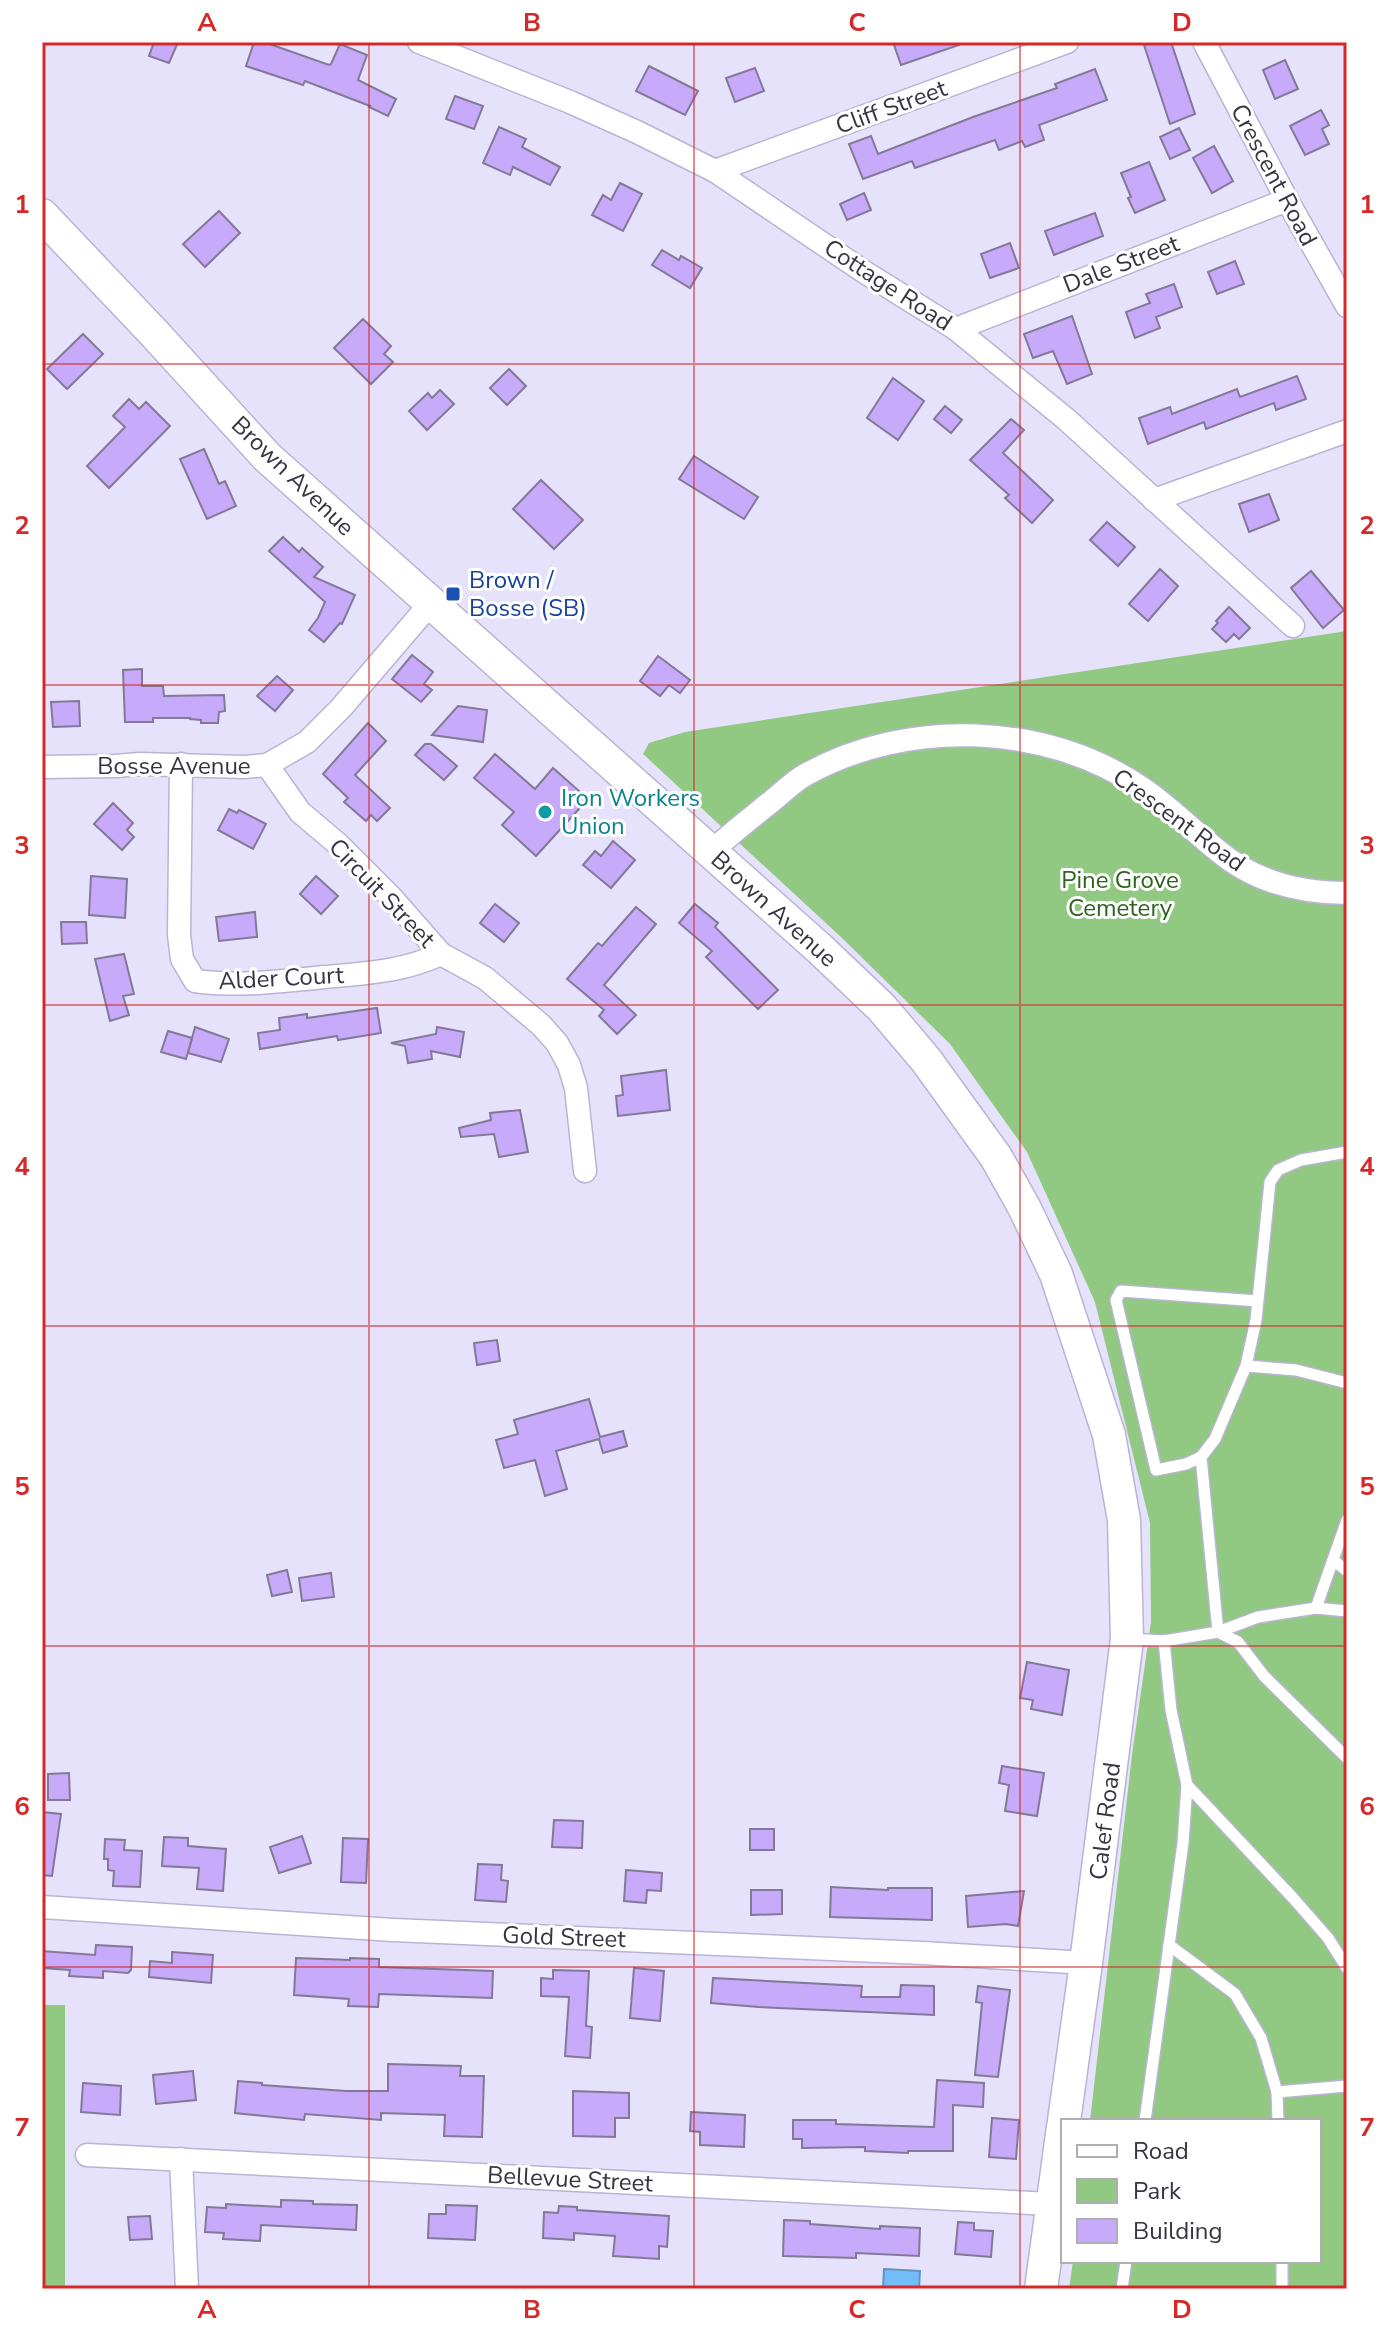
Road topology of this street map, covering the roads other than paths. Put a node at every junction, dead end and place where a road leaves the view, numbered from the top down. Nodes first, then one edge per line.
1 (419, 42) edge
2 (1067, 42) edge
3 (1204, 42) edge
4 (715, 171) junction
5 (1287, 200) junction
6 (42, 215) edge
7 (1347, 306) edge
8 (956, 329) junction
9 (1347, 431) edge
10 (1154, 500) junction
11 (430, 604) junction
12 (1293, 626) dead end
13 (181, 764) junction
14 (267, 765) junction
15 (42, 767) edge
16 (711, 852) junction
17 (1347, 893) edge
18 (441, 954) junction
19 (1347, 1152) edge
20 (585, 1171) dead end
21 (1258, 1301) junction
22 (1246, 1366) junction
23 (1347, 1383) edge
24 (1201, 1457) junction
25 (1124, 1520) joint
26 (1347, 1520) edge
27 (1333, 1560) junction
28 (1347, 1571) edge
29 (1316, 1608) junction
30 (1347, 1611) edge
31 (1218, 1632) junction
32 (1127, 1639) junction
33 (1164, 1641) junction
34 (1347, 1758) edge
35 (1187, 1785) junction
36 (42, 1907) edge
37 (1169, 1945) junction
38 (1086, 1963) junction
39 (1347, 1968) edge
40 (1347, 2086) edge
41 (1277, 2092) junction
42 (1064, 2119) edge
43 (1145, 2119) edge
44 (1278, 2119) edge
45 (1061, 2139) edge
46 (87, 2155) dead end
47 (181, 2159) junction
48 (1052, 2204) junction
49 (1126, 2263) edge
50 (1282, 2263) edge
51 (187, 2289) edge
52 (1041, 2289) edge
53 (1122, 2289) edge
54 (1282, 2289) edge

1 - 4 street, Cottage Road
2 - 4 street, Cliff Street
3 - 5 street, Crescent Road
4 - 8 street, Cottage Road
5 - 7 street, Crescent Road
5 - 8 street, Dale Street
6 - 11 main road, Brown Avenue
8 - 10 street, Cottage Road
9 - 10 street
10 - 12 street, Cottage Road
11 - 14 street, Bosse Avenue
11 - 16 main road, Brown Avenue
13 - 14 street, Bosse Avenue
13 - 15 street, Bosse Avenue
13 - 18 street, Alder Court
14 - 18 street, Circuit Street
16 - 17 street, Crescent Road
16 - 25 main road, Brown Avenue
18 - 20 street, Circuit Street
19 - 21 lane
21 - 22 lane
21 - 24 lane
22 - 23 lane
22 - 24 lane
24 - 31 lane
25 - 32 main road, Calef Road
26 - 27 lane
27 - 28 lane
27 - 29 lane
29 - 30 lane
29 - 31 lane
31 - 33 lane
31 - 34 lane
32 - 33 lane
32 - 38 main road, Calef Road
33 - 35 lane
35 - 37 lane
35 - 39 lane
36 - 38 street, Gold Street
37 - 41 lane
37 - 43 lane
38 - 42 main road, Calef Road
40 - 41 lane
41 - 44 lane
45 - 48 main road, Calef Road
46 - 47 street, Bellevue Street
47 - 48 street, Bellevue Street
47 - 51 street
48 - 52 main road, Calef Road
49 - 53 lane
50 - 54 lane

